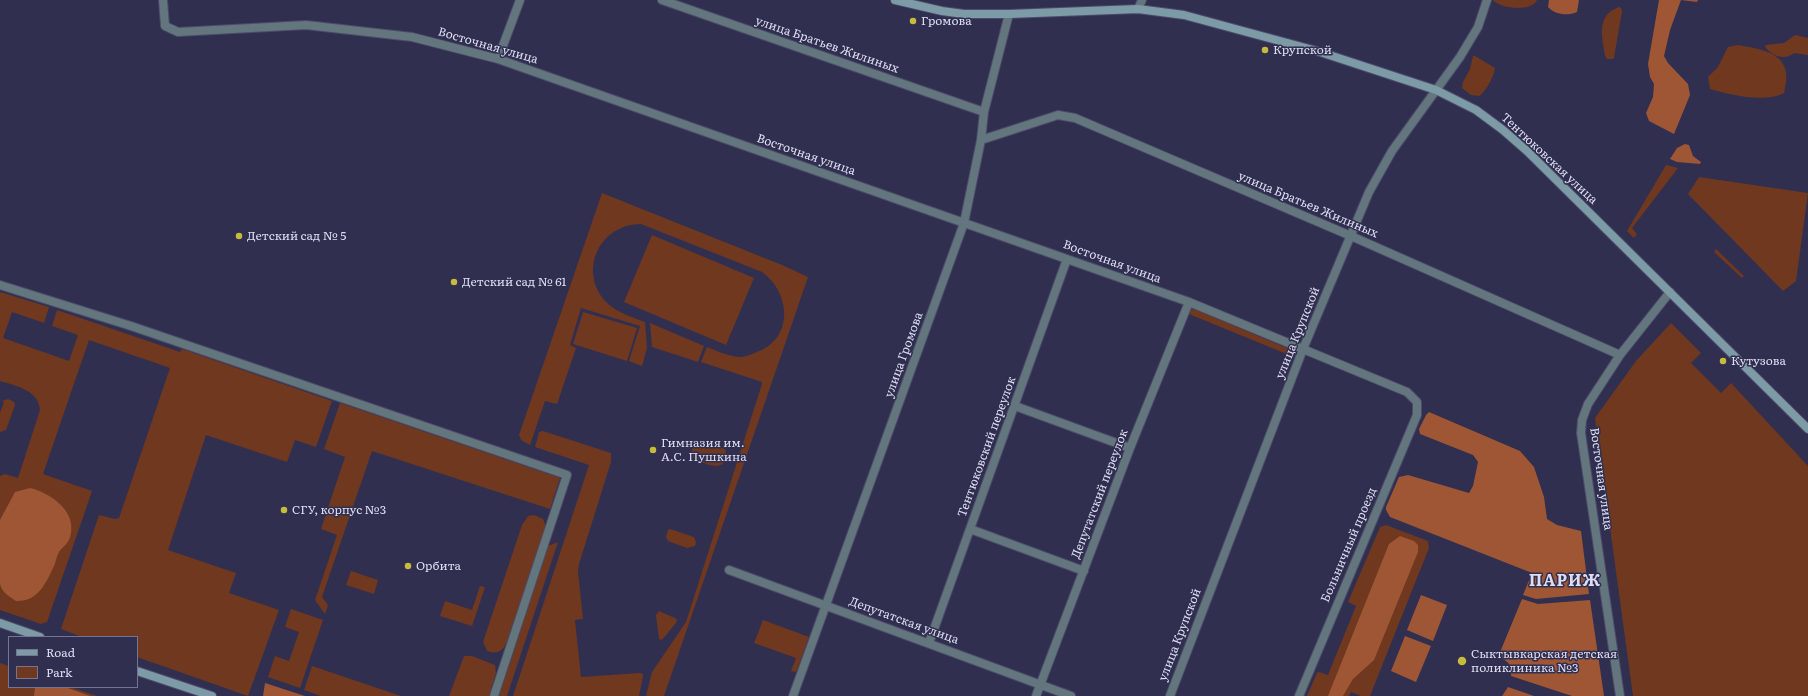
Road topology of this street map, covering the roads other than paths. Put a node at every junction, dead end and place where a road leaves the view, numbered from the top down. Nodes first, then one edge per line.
1 (163, 0) edge
2 (520, 0) edge
3 (662, 0) edge
4 (895, 0) edge
5 (1142, 0) edge
6 (1487, 0) edge
7 (1138, 9) junction
8 (1009, 14) junction
9 (498, 59) junction
10 (1436, 90) junction
11 (984, 112) junction
12 (981, 140) junction
13 (964, 223) junction
14 (1351, 236) junction
15 (1067, 259) junction
16 (0, 285) edge
17 (1670, 292) junction
18 (1189, 302) junction
19 (1303, 349) junction
20 (1620, 355) junction
21 (1417, 402) joint
22 (1015, 406) junction
23 (1808, 429) edge
24 (1130, 448) junction
25 (970, 529) junction
26 (728, 570) dead end
27 (1084, 570) junction
28 (826, 605) junction
29 (0, 623) edge
30 (37, 636) edge
31 (929, 643) junction
32 (138, 671) edge
33 (1040, 684) junction
34 (212, 696) edge
35 (494, 696) edge
36 (793, 696) edge
37 (1036, 696) edge
38 (1071, 696) edge
39 (1170, 696) edge
40 (1299, 696) edge
41 (1620, 696) edge

1 - 9 street, Восточная улица
2 - 9 street
3 - 11 street, улица Братьев Жилиных
4 - 8 street, Тентюковская улица
5 - 7 street
6 - 10 street, улица Крупской
7 - 8 street, Тентюковская улица
7 - 10 street, Тентюковская улица
8 - 11 street, улица Громова
9 - 13 street, Восточная улица
10 - 14 street, улица Крупской
10 - 17 street, Тентюковская улица
11 - 12 street, улица Громова
12 - 13 street, улица Громова
12 - 14 street, улица Братьев Жилиных
13 - 15 street, Восточная улица
13 - 28 street, улица Громова
14 - 19 street, улица Крупской
14 - 20 street, улица Братьев Жилиных
15 - 18 street, Восточная улица
15 - 22 street, Тентюковский переулок
16 - 35 street
17 - 20 street, Восточная улица
17 - 23 street, Тентюковская улица
18 - 19 street, Восточная улица
18 - 24 street, Депутатский переулок
19 - 21 street, Восточная улица
19 - 39 street, улица Крупской
20 - 41 street, Восточная улица
21 - 40 street, Больничный проезд
22 - 24 street
22 - 25 street, Тентюковский переулок
24 - 27 street, Депутатский переулок
25 - 27 street
25 - 31 street, Тентюковский переулок
26 - 28 street, Депутатская улица
27 - 33 street, Депутатский переулок
28 - 31 street, Депутатская улица
28 - 36 street, улица Громова
29 - 30 street
31 - 33 street, Депутатская улица
32 - 34 street
33 - 37 street, Депутатский переулок
33 - 38 street, Депутатская улица

